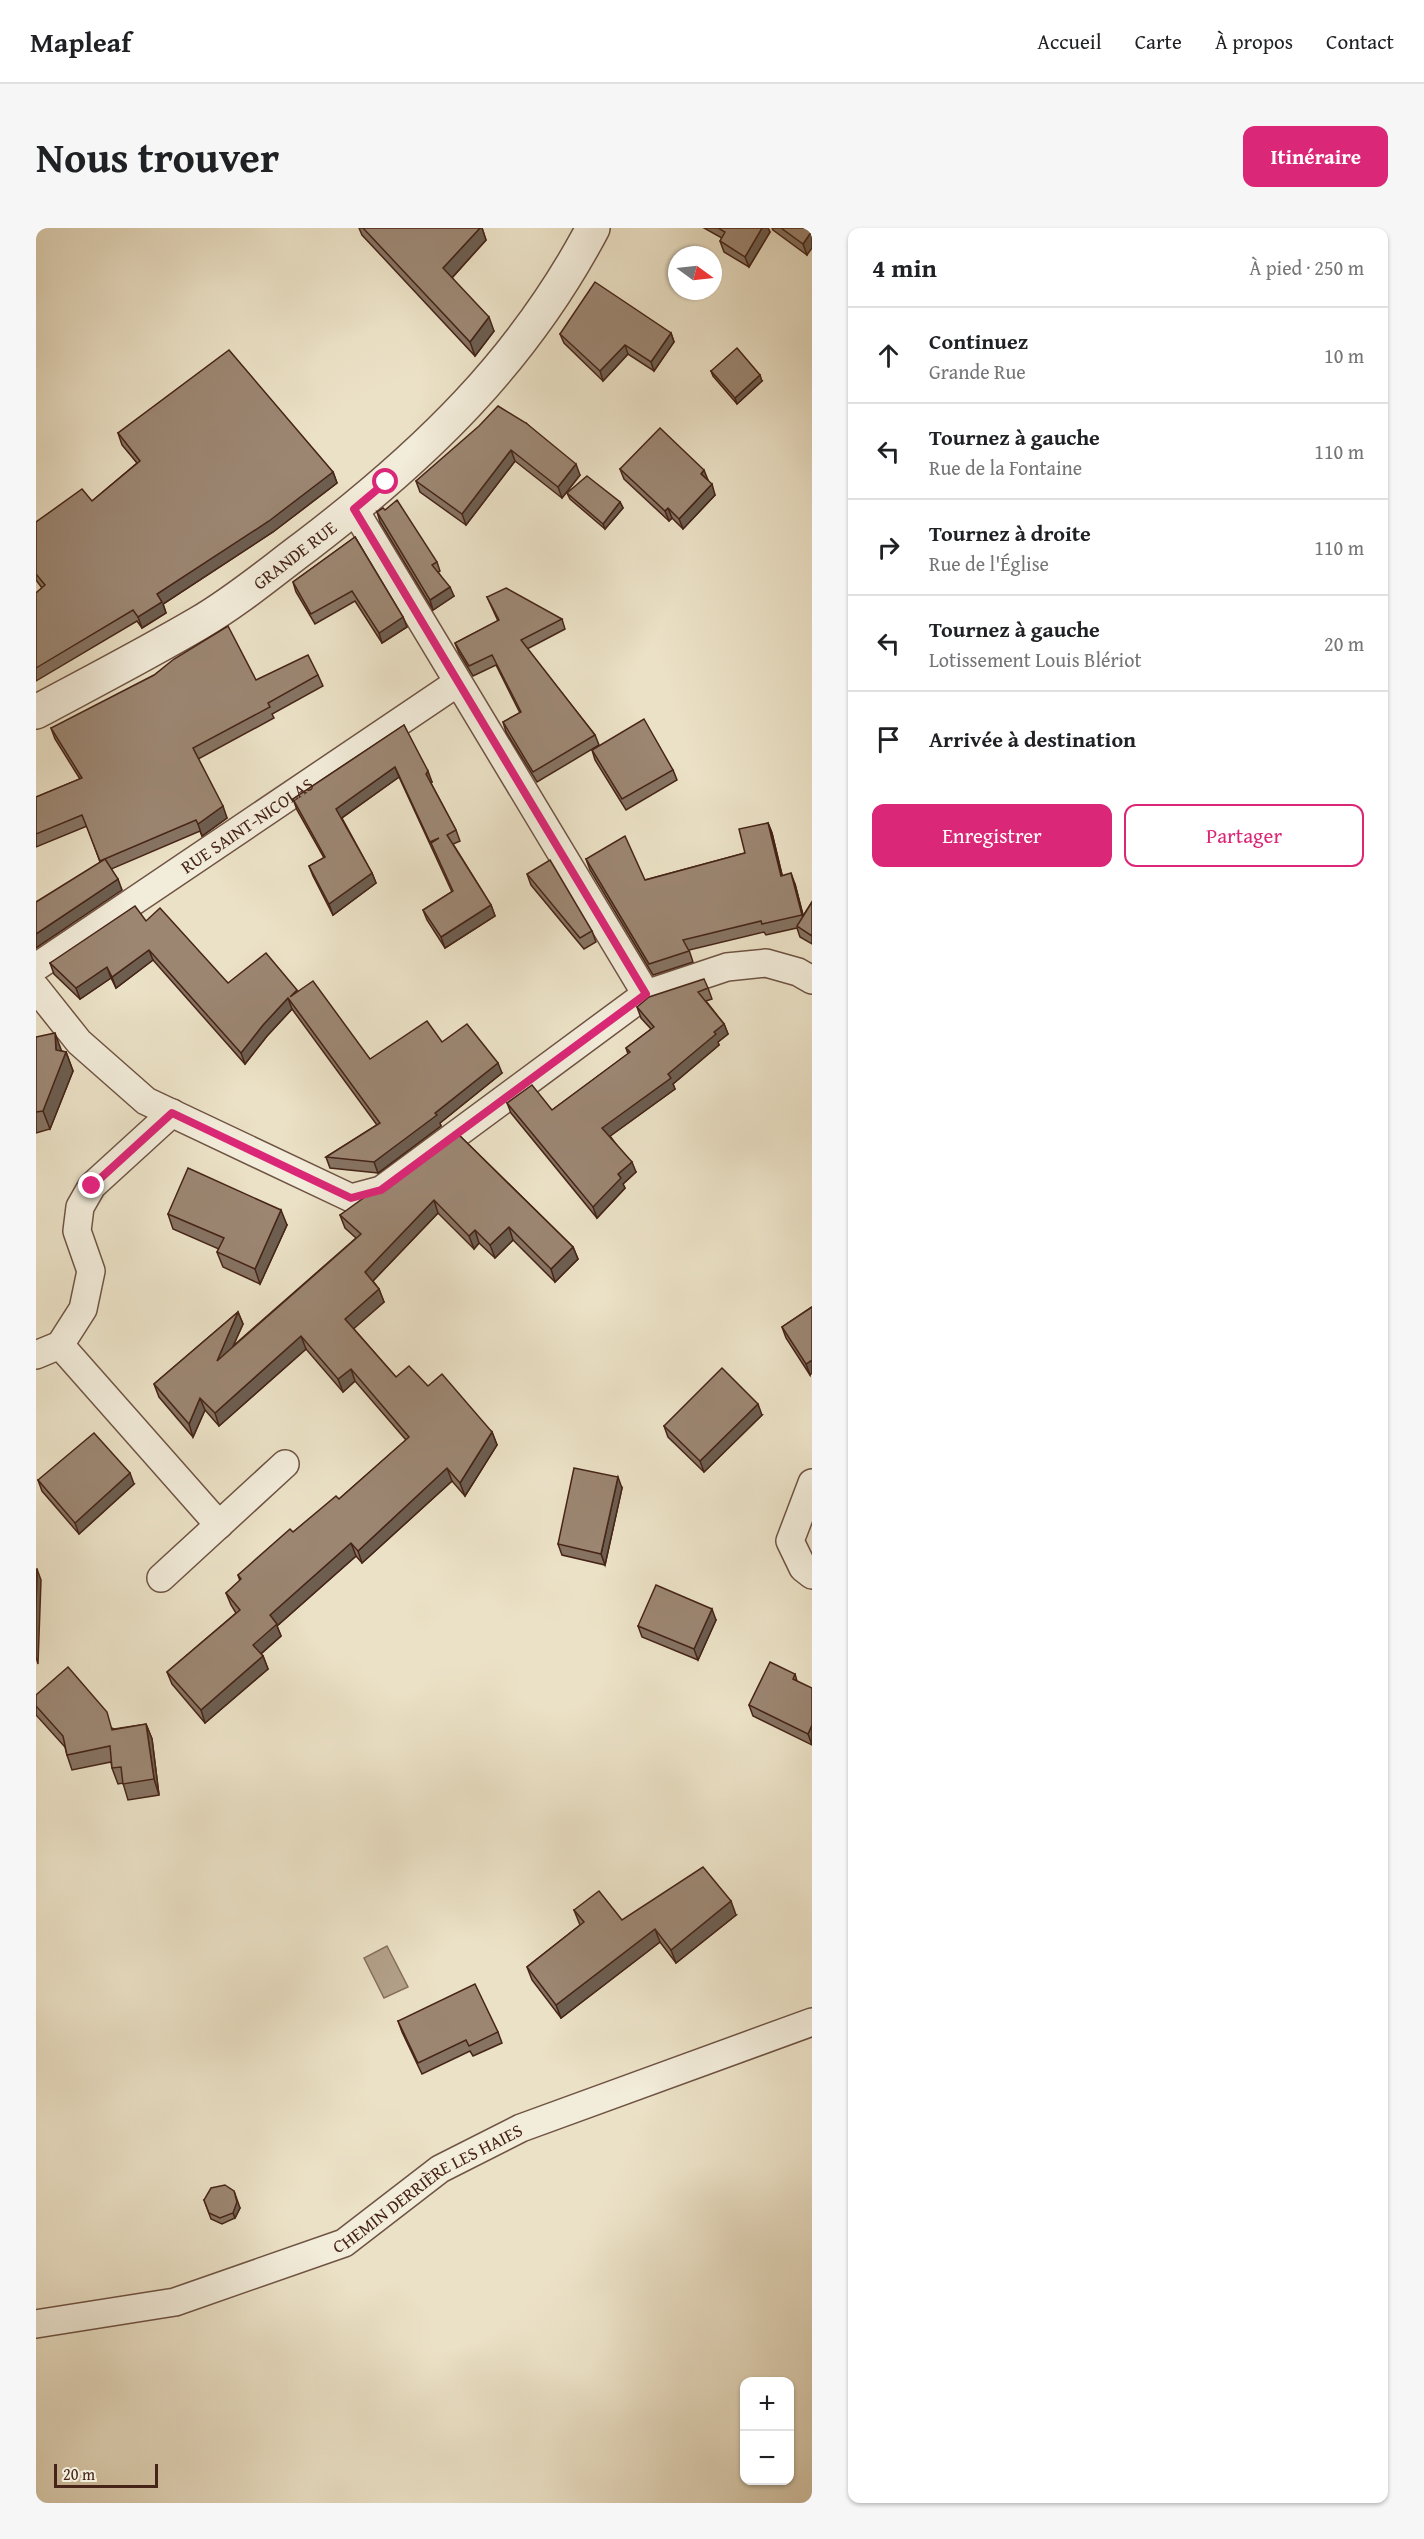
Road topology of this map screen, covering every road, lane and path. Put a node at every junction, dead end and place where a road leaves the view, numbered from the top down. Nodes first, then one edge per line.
1 (593, 228) edge
2 (354, 509) junction
3 (458, 683) junction
4 (36, 712) edge
5 (36, 967) edge
6 (812, 980) edge
7 (36, 988) edge
8 (646, 994) junction
9 (172, 1113) junction
10 (48, 1350) edge
11 (285, 1464) dead end
12 (812, 1483) edge
13 (219, 1525) junction
14 (812, 1575) edge
15 (161, 1578) dead end
16 (812, 2022) edge
17 (36, 2324) edge

1 - 2 street, GRANDE RUE
2 - 3 street
2 - 4 street, GRANDE RUE
3 - 5 street, RUE SAINT-NICOLAS
3 - 8 street
6 - 8 street
7 - 9 street
8 - 9 street
9 - 10 street
10 - 13 street
11 - 13 street
12 - 14 street
13 - 15 street
16 - 17 street, CHEMIN DERRIÈRE LES HAIES

